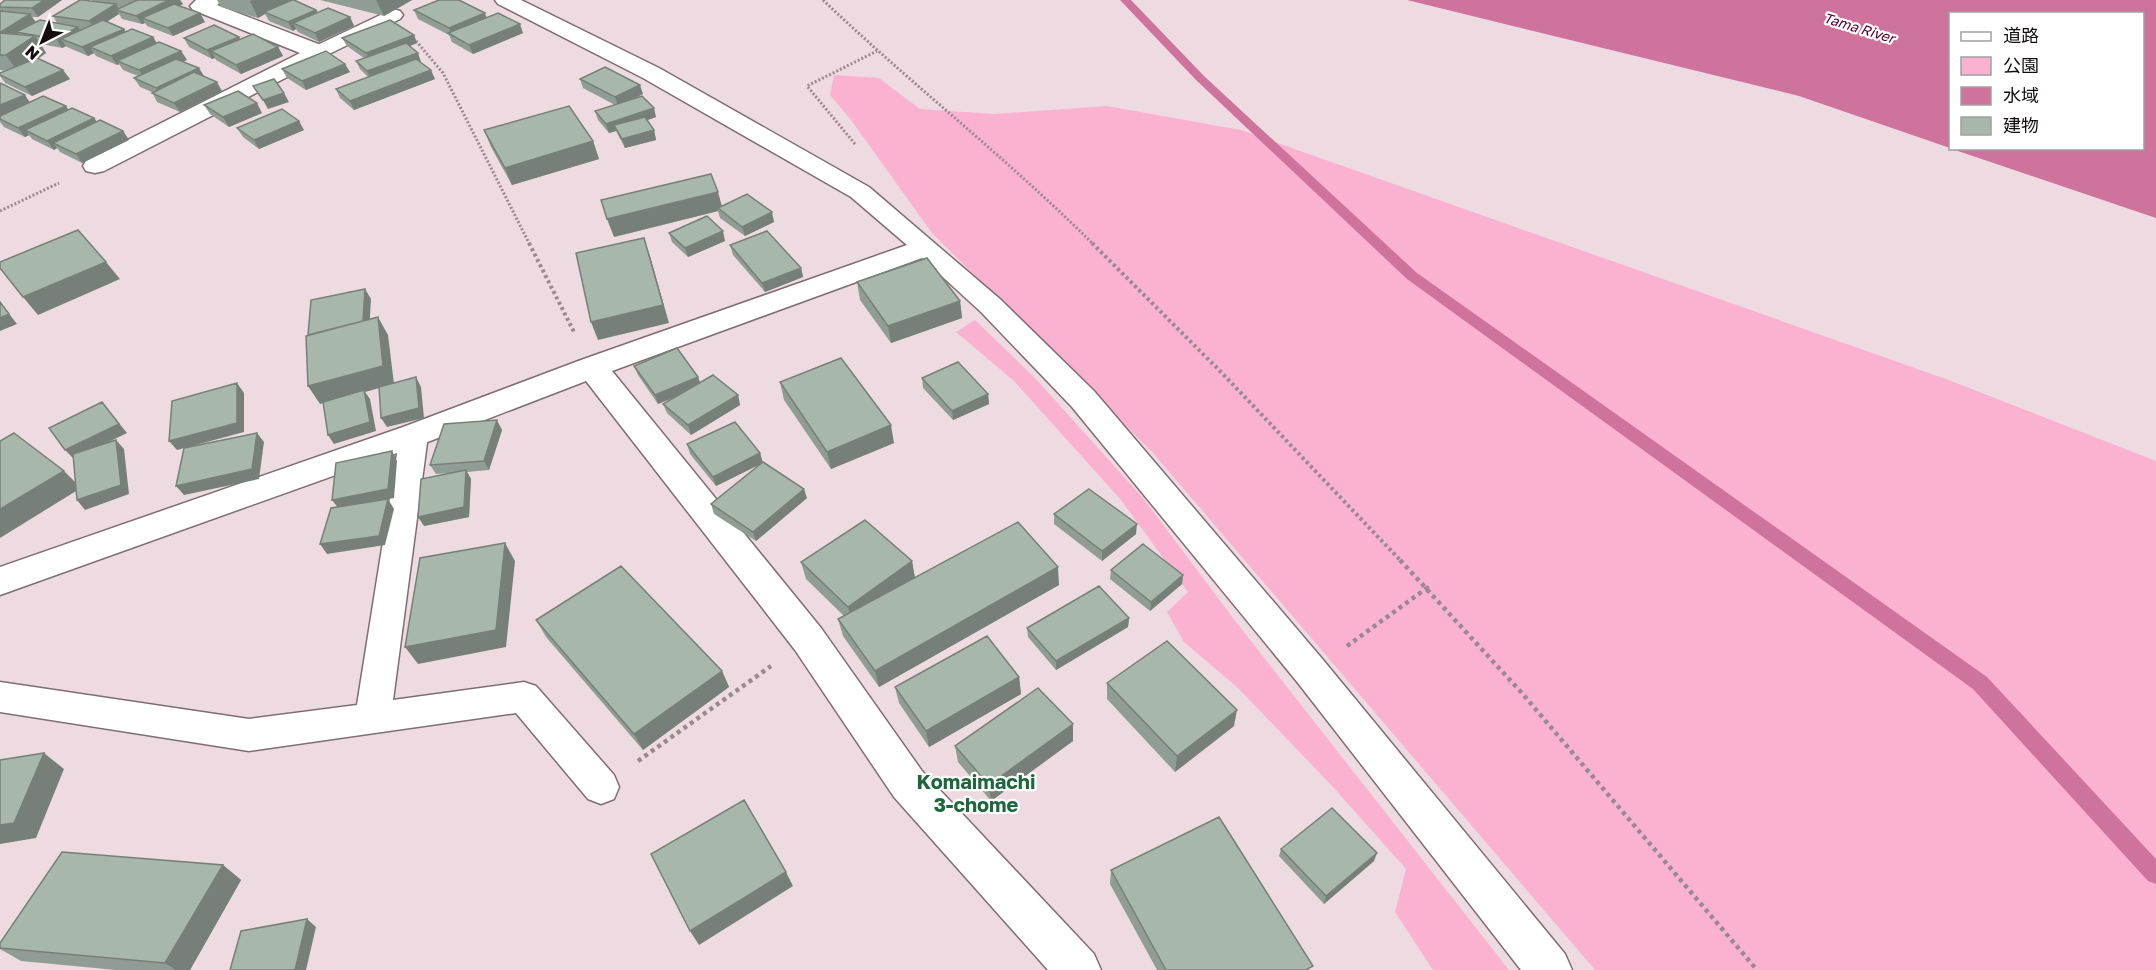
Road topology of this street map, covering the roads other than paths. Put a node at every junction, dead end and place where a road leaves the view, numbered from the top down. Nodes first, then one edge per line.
1 (212, 0) edge
2 (505, 0) edge
3 (393, 15) road end
4 (318, 52) junction
5 (95, 166) road end
6 (926, 247) junction
7 (592, 367) junction
8 (414, 435) junction
9 (0, 581) edge
10 (0, 697) edge
11 (373, 718) junction
12 (601, 787) road end
13 (1078, 970) edge
14 (1549, 970) edge

1 - 4 street
2 - 6 street
3 - 4 lane
4 - 5 street
6 - 7 street
6 - 14 street
7 - 8 street
7 - 13 street
8 - 9 street
8 - 11 lane
10 - 11 lane
11 - 12 lane

